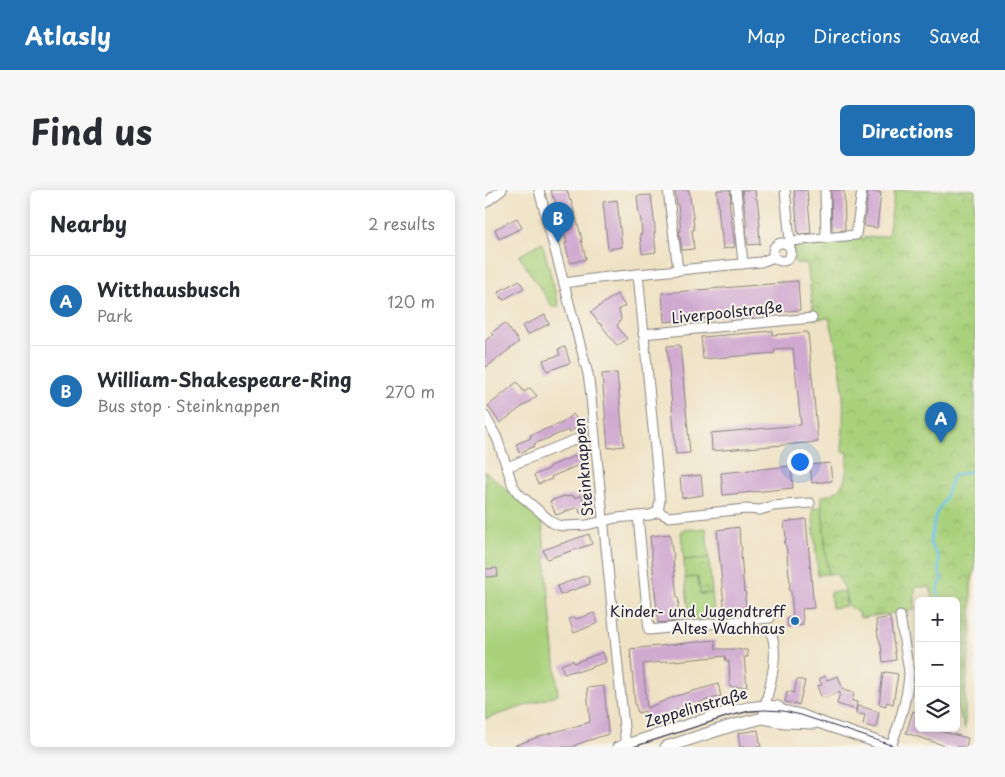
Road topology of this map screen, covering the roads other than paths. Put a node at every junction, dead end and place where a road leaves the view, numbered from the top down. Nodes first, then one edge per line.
1 (502, 190) edge
2 (539, 190) edge
3 (669, 190) edge
4 (736, 190) edge
5 (785, 190) edge
6 (825, 190) edge
7 (862, 190) edge
8 (485, 203) edge
9 (826, 238) junction
10 (789, 243) junction
11 (774, 257) junction
12 (743, 264) junction
13 (678, 270) junction
14 (638, 274) junction
15 (564, 283) junction
16 (812, 318) dead end
17 (643, 334) junction
18 (485, 416) edge
19 (577, 439) dead end
20 (507, 467) junction
21 (810, 503) dead end
22 (658, 512) junction
23 (638, 516) junction
24 (603, 521) junction
25 (900, 616) dead end
26 (770, 618) dead end
27 (772, 635) dead end
28 (765, 705) junction
29 (783, 711) junction
30 (763, 718) junction
31 (818, 722) junction
32 (623, 746) edge
33 (666, 747) edge
34 (892, 747) edge

1 - 8 street
2 - 15 street, Steinknappen
3 - 13 street
4 - 12 street
5 - 10 street
6 - 9 street
7 - 9 street
9 - 10 street
10 - 11 street
10 - 11 street
11 - 12 street
12 - 13 street
13 - 14 street
14 - 15 street
14 - 17 street
15 - 24 street, Steinknappen
16 - 17 street, Liverpoolstraße
17 - 22 street
18 - 20 street
19 - 20 street
20 - 24 street
21 - 22 street
22 - 23 street
23 - 24 street
23 - 26 street
24 - 32 street, Steinknappen
25 - 34 street
27 - 28 street
28 - 29 street, Zeppelinstraße
28 - 30 street
28 - 32 street, Zeppelinstraße
29 - 30 main road, Zeppelinstraße
29 - 31 main road, Zeppelinstraße
30 - 31 main road, Zeppelinstraße
30 - 33 main road, Zeppelinstraße
31 - 34 main road, Zeppelinstraße

